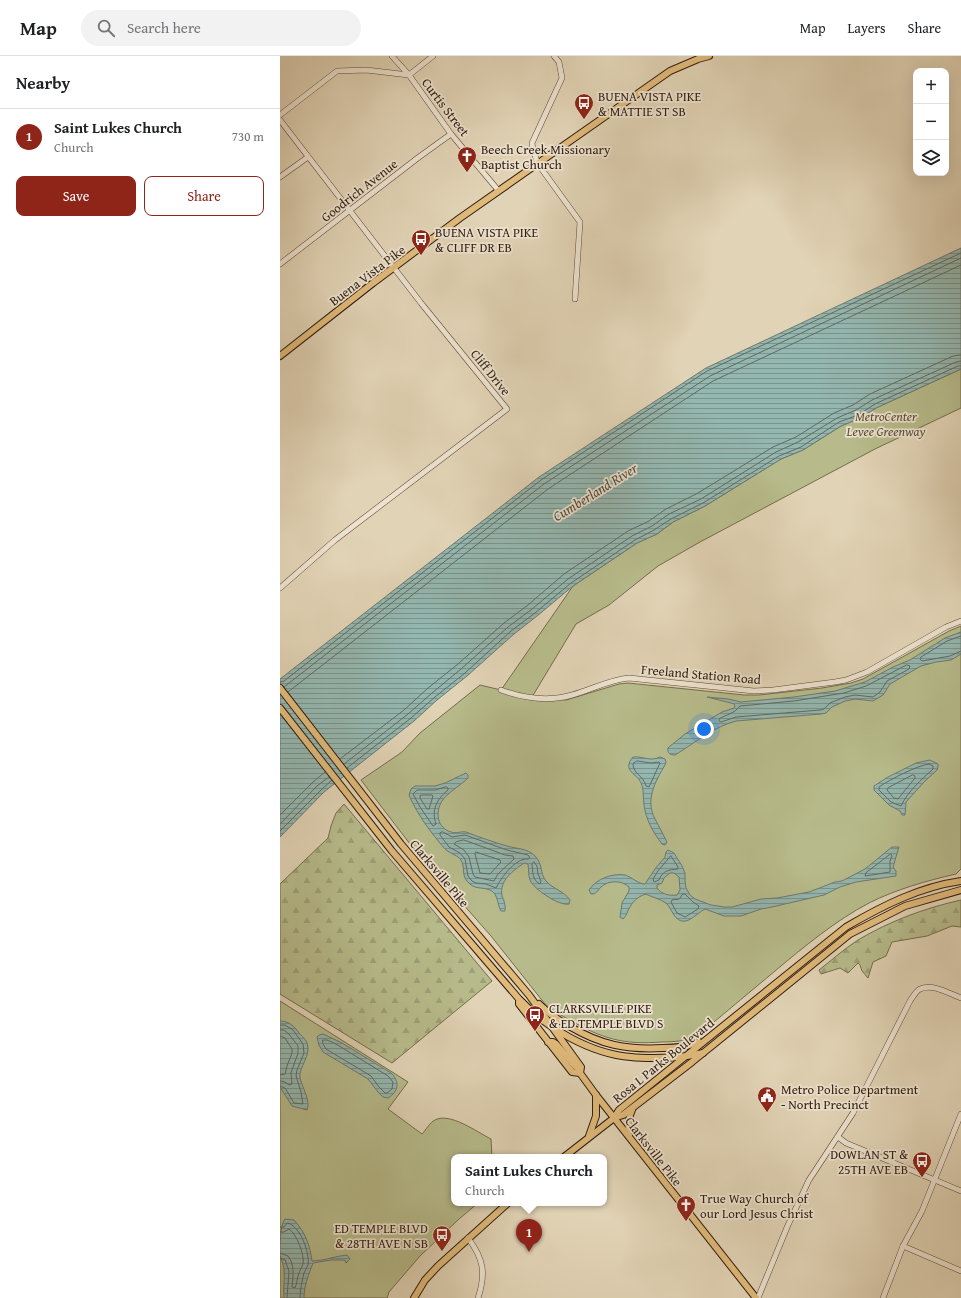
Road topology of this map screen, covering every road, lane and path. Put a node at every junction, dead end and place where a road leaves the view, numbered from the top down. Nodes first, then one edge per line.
1 (392, 56) edge
2 (433, 56) edge
3 (554, 56) edge
4 (708, 56) edge
5 (409, 75) junction
6 (280, 115) edge
7 (280, 120) edge
8 (451, 134) junction
9 (308, 157) junction
10 (538, 164) junction
11 (280, 177) edge
12 (498, 190) junction
13 (350, 210) junction
14 (280, 264) edge
15 (395, 268) junction
16 (574, 299) dead end
17 (280, 356) edge
18 (280, 588) edge
19 (961, 621) edge
20 (280, 688) edge
21 (501, 690) dead end
22 (280, 708) edge
23 (961, 881) edge
24 (961, 890) edge
25 (529, 995) junction
26 (961, 998) edge
27 (520, 999) junction
28 (549, 1024) junction
29 (704, 1040) junction
30 (703, 1052) junction
31 (685, 1057) junction
32 (580, 1070) junction
33 (596, 1095) junction
34 (632, 1108) junction
35 (961, 1114) edge
36 (614, 1118) junction
37 (838, 1137) junction
38 (588, 1138) junction
39 (629, 1138) junction
40 (568, 1154) edge
41 (935, 1180) junction
42 (961, 1190) edge
43 (505, 1206) edge
44 (468, 1238) junction
45 (903, 1246) junction
46 (961, 1271) edge
47 (414, 1298) edge
48 (478, 1298) edge
49 (757, 1298) edge
50 (883, 1298) edge

1 - 5 street, Curtis Street
2 - 5 street
3 - 10 street
4 - 10 main road, Buena Vista Pike
5 - 6 street
5 - 8 street, Curtis Street
7 - 9 street, Cliff Drive
8 - 12 street, Curtis Street
8 - 13 street, Goodrich Avenue
9 - 11 street
9 - 13 street, Cliff Drive
10 - 12 main road, Buena Vista Pike
10 - 16 street
12 - 15 main road, Buena Vista Pike
13 - 14 street, Goodrich Avenue
13 - 15 street, Cliff Drive
15 - 17 main road, Buena Vista Pike
15 - 18 street, Cliff Drive
19 - 21 street, Freeland Station Road
20 - 25 main road, Clarksville Pike
22 - 27 main road, Clarksville Pike
23 - 29 main road, Rosa L Parks Boulevard
24 - 30 main road, Rosa L Parks Boulevard
25 - 28 main road, Clarksville Pike
25 - 29 main road
26 - 37 street
27 - 28 main road
27 - 32 main road, Clarksville Pike
28 - 31 main road
28 - 32 main road, Clarksville Pike
29 - 31 main road, Rosa L Parks Boulevard
30 - 31 main road
30 - 34 main road, Rosa L Parks Boulevard
31 - 36 main road, Rosa L Parks Boulevard
32 - 33 main road, Clarksville Pike
33 - 36 main road, Clarksville Pike
33 - 38 main road
34 - 36 main road, Rosa L Parks Boulevard
34 - 39 main road
35 - 41 street
36 - 38 main road
36 - 39 main road, Clarksville Pike
37 - 41 street
37 - 49 street
38 - 40 main road
39 - 49 main road, Clarksville Pike
41 - 42 street
41 - 45 street
43 - 44 main road
44 - 47 main road
44 - 48 street
45 - 46 street
45 - 50 street

